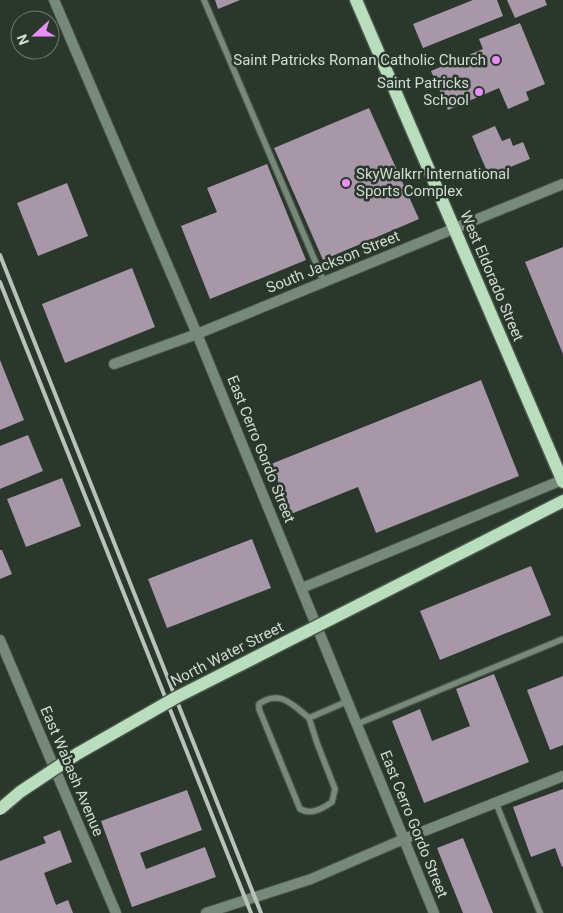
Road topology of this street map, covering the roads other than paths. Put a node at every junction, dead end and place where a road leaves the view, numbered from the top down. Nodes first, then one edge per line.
1 (54, 0) edge
2 (204, 0) edge
3 (356, 0) edge
4 (563, 184) edge
5 (454, 229) junction
6 (324, 282) junction
7 (197, 334) junction
8 (114, 364) dead end
9 (563, 480) edge
10 (563, 501) edge
11 (302, 588) junction
12 (563, 639) edge
13 (0, 640) edge
14 (348, 701) junction
15 (309, 718) junction
16 (357, 724) junction
17 (563, 776) edge
18 (496, 803) junction
19 (0, 809) edge
20 (404, 839) junction
21 (116, 913) edge
22 (206, 913) edge
23 (434, 913) edge
24 (540, 913) edge

1 - 7 street, East Cerro Gordo Street
2 - 6 lane
3 - 5 main road, West Eldorado Street
4 - 5 street, South Jackson Street
5 - 6 street, South Jackson Street
5 - 9 main road, West Eldorado Street
6 - 7 street, South Jackson Street
7 - 8 street, South Jackson Street
7 - 11 street, East Cerro Gordo Street
9 - 11 street
10 - 19 main road, North Water Street, bridge
11 - 14 street, East Cerro Gordo Street
12 - 16 lane
13 - 21 street, East Wabash Avenue
14 - 15 lane
14 - 16 street, East Cerro Gordo Street
15 - 15 lane
16 - 20 street, East Cerro Gordo Street
17 - 18 street
18 - 20 street
18 - 24 lane
20 - 22 street
20 - 23 street, East Cerro Gordo Street

